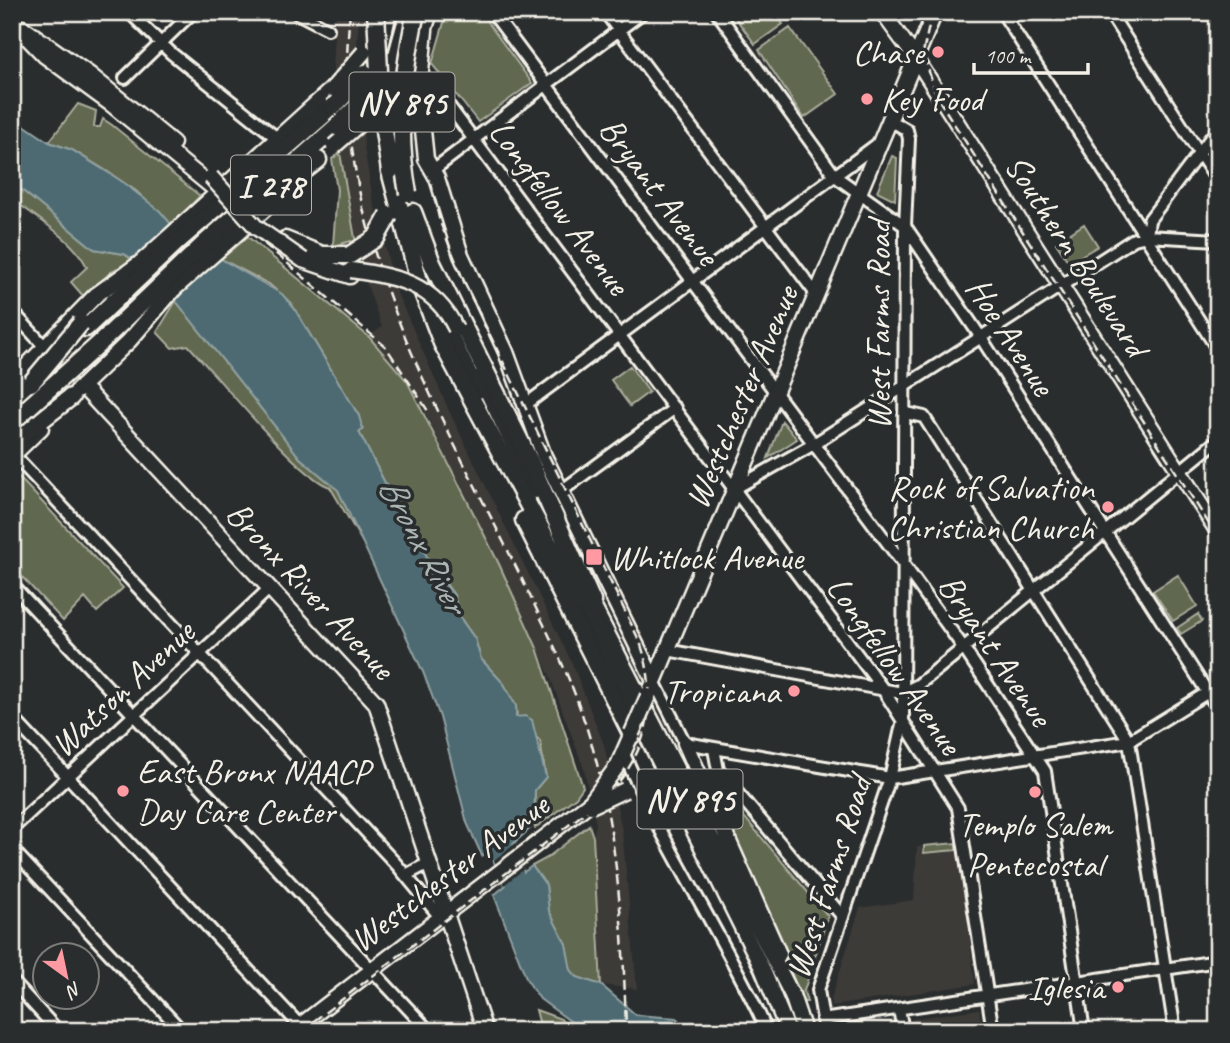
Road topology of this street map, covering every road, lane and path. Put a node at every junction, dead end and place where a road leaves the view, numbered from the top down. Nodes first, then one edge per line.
1 (129, 12) edge
2 (192, 12) edge
3 (295, 12) edge
4 (377, 12) edge
5 (388, 12) edge
6 (408, 12) edge
7 (416, 12) edge
8 (430, 12) edge
9 (492, 12) edge
10 (604, 12) edge
11 (643, 12) edge
12 (716, 12) edge
13 (882, 12) edge
14 (935, 12) edge
15 (1002, 12) edge
16 (1110, 12) edge
17 (12, 22) edge
18 (328, 29) dead end
19 (425, 30) junction
20 (619, 31) junction
21 (161, 44) junction
22 (915, 57) junction
23 (125, 78) dead end
24 (546, 85) junction
25 (419, 105) junction
26 (890, 120) junction
27 (1218, 128) edge
28 (278, 139) junction
29 (475, 139) junction
30 (879, 144) junction
31 (1199, 153) junction
32 (318, 160) joint
33 (433, 170) junction
34 (390, 171) junction
35 (835, 176) junction
36 (211, 177) junction
37 (1218, 182) edge
38 (218, 191) junction
39 (858, 192) junction
40 (404, 194) junction
41 (905, 226) junction
42 (765, 227) junction
43 (183, 230) junction
44 (1147, 236) junction
45 (285, 240) junction
46 (1218, 240) edge
47 (210, 247) junction
48 (305, 257) junction
49 (142, 266) junction
50 (350, 267) junction
51 (692, 281) junction
52 (171, 282) junction
53 (1061, 284) junction
54 (816, 294) junction
55 (12, 311) edge
56 (620, 335) junction
57 (979, 336) junction
58 (46, 348) junction
59 (1218, 350) edge
60 (12, 382) edge
61 (906, 384) junction
62 (77, 391) junction
63 (775, 392) junction
64 (12, 401) edge
65 (525, 405) junction
66 (474, 406) junction
67 (675, 408) junction
68 (906, 413) junction
69 (12, 422) edge
70 (1218, 440) edge
71 (814, 444) junction
72 (13, 451) edge
73 (1180, 471) junction
74 (734, 489) junction
75 (561, 492) junction
76 (1218, 532) edge
77 (1104, 533) junction
78 (904, 565) junction
79 (15, 588) dead end
80 (270, 588) junction
81 (1033, 590) junction
82 (586, 602) junction
83 (963, 647) junction
84 (667, 650) junction
85 (199, 654) junction
86 (654, 681) junction
87 (1218, 686) edge
88 (882, 688) junction
89 (1207, 692) junction
90 (902, 693) junction
91 (134, 715) junction
92 (12, 717) edge
93 (903, 720) junction
94 (1218, 722) edge
95 (632, 734) junction
96 (1129, 741) junction
97 (692, 745) junction
98 (714, 749) junction
99 (1037, 757) junction
100 (621, 759) junction
101 (937, 773) junction
102 (68, 777) junction
103 (890, 778) junction
104 (630, 787) junction
105 (588, 806) junction
106 (12, 829) edge
107 (12, 849) edge
108 (429, 863) junction
109 (406, 875) junction
110 (443, 914) junction
111 (844, 917) junction
112 (1218, 961) edge
113 (370, 969) junction
114 (1166, 970) junction
115 (12, 981) edge
116 (1076, 983) junction
117 (792, 995) junction
118 (987, 995) junction
119 (899, 1009) junction
120 (823, 1025) edge
121 (299, 1029) edge
122 (796, 1030) edge
123 (58, 1031) edge
124 (182, 1031) edge
125 (429, 1031) edge
126 (485, 1031) edge
127 (767, 1031) edge
128 (902, 1031) edge
129 (993, 1031) edge
130 (1084, 1031) edge
131 (1175, 1031) edge

1 - 21 street
2 - 21 street
3 - 18 street
4 - 28 main road, bridge
4 - 34 highway, NY 895, bridge
5 - 43 highway, I 278, bridge
6 - 47 highway, I 278, bridge
7 - 40 highway, NY 895, bridge
8 - 19 main road
9 - 24 street, Bryant Avenue
10 - 20 street
11 - 20 street
12 - 35 street, Hoe Avenue
13 - 22 main road, Southern Boulevard
14 - 22 main road, Westchester Avenue
15 - 44 street
16 - 31 street
17 - 36 main road
17 - 38 main road
19 - 25 main road
19 - 32 main road, bridge
20 - 24 street
20 - 42 street
21 - 23 street
21 - 28 street
22 - 26 main road, Westchester Avenue
22 - 53 main road, Southern Boulevard
24 - 29 street
24 - 51 street, Bryant Avenue
25 - 29 street, Longfellow Avenue
25 - 33 main road
26 - 30 main road, Westchester Avenue
26 - 41 street, West Farms Road
27 - 31 street
28 - 38 main road
29 - 33 street
29 - 56 street, Longfellow Avenue
30 - 35 street
30 - 39 main road, Westchester Avenue
31 - 37 street
31 - 44 street
32 - 47 highway
33 - 65 main road
34 - 40 highway, NY 895
34 - 50 highway, bridge
35 - 39 street, Hoe Avenue
35 - 42 street
36 - 45 main road, bridge
36 - 48 main road, bridge
38 - 43 main road
39 - 41 street, Hoe Avenue
39 - 54 main road, Westchester Avenue
40 - 66 highway, NY 895
40 - 82 highway, NY 895
41 - 57 street, Hoe Avenue
41 - 61 street, West Farms Road
42 - 51 street
42 - 54 street
43 - 49 highway, I 278
44 - 46 street
44 - 53 street
44 - 59 street
45 - 48 main road
45 - 50 highway
47 - 52 highway, I 278
48 - 50 main road
49 - 58 main road
49 - 64 highway, bridge
50 - 82 main road, bridge
51 - 56 street
51 - 63 street, Bryant Avenue
52 - 62 main road
52 - 69 highway, I 278, bridge
53 - 57 street
53 - 73 main road, Southern Boulevard
54 - 63 main road, Westchester Avenue
55 - 58 street
56 - 65 street
56 - 67 street, Longfellow Avenue
57 - 61 street
57 - 77 street, Hoe Avenue
58 - 60 main road
61 - 68 street, West Farms Road
61 - 71 street
62 - 72 highway
62 - 80 main road, Bronx River Avenue
63 - 71 street, Bryant Avenue
63 - 74 main road, Westchester Avenue
65 - 75 main road
66 - 82 highway, NY 895
66 - 95 highway
67 - 74 street, Longfellow Avenue
67 - 75 street
68 - 78 street, West Farms Road
68 - 81 street
70 - 73 street
71 - 74 street
71 - 78 street, Bryant Avenue
72 - 85 street
73 - 76 main road, Southern Boulevard
73 - 77 street
74 - 84 main road, Westchester Avenue
74 - 88 street, Longfellow Avenue
75 - 86 main road
77 - 81 street
77 - 89 street, Hoe Avenue
78 - 83 street, Bryant Avenue
78 - 90 street, West Farms Road
79 - 91 street
80 - 85 street, Watson Avenue
80 - 108 main road, Bronx River Avenue
81 - 83 street
81 - 96 street
82 - 117 main road, NY 895
82 - 122 main road, NY 895
83 - 90 street
83 - 99 street, Bryant Avenue
84 - 86 main road, Westchester Avenue
84 - 88 street
85 - 91 street, Watson Avenue
85 - 109 street
86 - 95 main road, Westchester Avenue, bridge
86 - 97 street
87 - 89 street
88 - 90 street
88 - 93 street, Longfellow Avenue
89 - 94 street, Hoe Avenue
89 - 96 street
90 - 93 street, West Farms Road
91 - 102 street, Watson Avenue
91 - 113 street
92 - 102 street
93 - 101 street, Longfellow Avenue
93 - 103 street, West Farms Road
95 - 100 main road, Westchester Avenue
96 - 99 street
96 - 114 street
97 - 98 street
97 - 117 main road
98 - 103 street
98 - 111 street
99 - 101 street
99 - 116 street, Bryant Avenue
100 - 104 street
100 - 105 main road, Westchester Avenue, bridge
101 - 103 street
101 - 118 street, Longfellow Avenue
102 - 106 street, Watson Avenue
102 - 121 street
103 - 111 street, West Farms Road
104 - 105 main road, bridge
104 - 127 street
105 - 110 main road, Westchester Avenue
107 - 124 street
108 - 109 street
108 - 110 main road, Bronx River Avenue
109 - 110 street
110 - 113 main road, Westchester Avenue
110 - 126 main road, Bronx River Avenue
111 - 120 street, West Farms Road
112 - 114 street
113 - 121 main road, Westchester Avenue
113 - 125 street
114 - 116 street
114 - 131 street
115 - 123 street
116 - 118 street
116 - 130 street, Bryant Avenue
117 - 122 main road, NY 895
118 - 119 street
118 - 129 street, Longfellow Avenue
119 - 120 street
119 - 128 street

